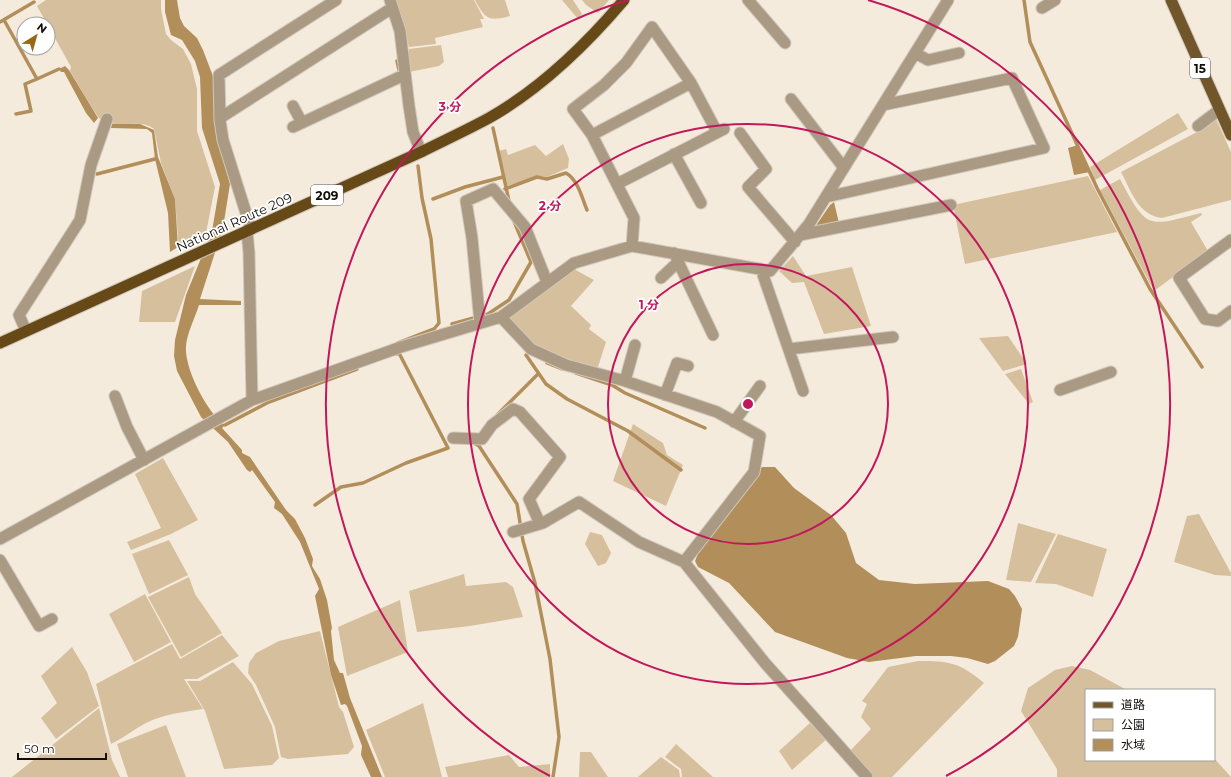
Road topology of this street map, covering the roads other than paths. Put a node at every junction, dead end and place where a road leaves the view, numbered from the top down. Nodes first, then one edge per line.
1 (336, 0) edge
2 (624, 0) edge
3 (748, 0) edge
4 (948, 0) edge
5 (1055, 0) edge
6 (1171, 0) edge
7 (391, 4) edge
8 (1042, 8) dead end
9 (785, 43) dead end
10 (959, 53) dead end
11 (915, 54) junction
12 (404, 75) junction
13 (691, 83) junction
14 (792, 99) dead end
15 (293, 106) dead end
16 (883, 106) junction
17 (1219, 110) junction
18 (107, 118) dead end
19 (220, 118) junction
20 (1198, 126) dead end
21 (740, 133) dead end
22 (592, 135) junction
23 (1231, 135) edge
24 (421, 152) junction
25 (674, 154) junction
26 (844, 168) junction
27 (617, 184) junction
28 (826, 197) junction
29 (701, 203) dead end
30 (951, 205) dead end
31 (249, 230) junction
32 (797, 238) junction
33 (1231, 240) edge
34 (632, 246) junction
35 (676, 258) junction
36 (761, 269) junction
37 (661, 278) dead end
38 (547, 282) junction
39 (1231, 311) edge
40 (501, 316) junction
41 (480, 323) junction
42 (26, 331) junction
43 (713, 335) dead end
44 (893, 337) dead end
45 (1, 342) edge
46 (635, 345) dead end
47 (789, 349) junction
48 (688, 366) dead end
49 (1111, 372) dead end
50 (625, 381) junction
51 (760, 386) dead end
52 (1060, 390) dead end
53 (803, 391) dead end
54 (666, 395) junction
55 (115, 396) dead end
56 (252, 400) junction
57 (734, 422) junction
58 (453, 438) dead end
59 (144, 460) junction
60 (540, 524) junction
61 (513, 532) dead end
62 (0, 538) edge
63 (0, 560) edge
64 (684, 562) junction
65 (52, 619) dead end
66 (867, 777) edge

1 - 19 street
2 - 24 highway, National Route 209 / 209
3 - 9 street
4 - 11 street
5 - 8 street
6 - 17 main road, 15
7 - 12 street
7 - 19 street
10 - 11 street
11 - 16 street
12 - 15 street
12 - 24 street
13 - 22 street
13 - 22 street
13 - 25 street
14 - 26 street
16 - 26 street
16 - 28 street
17 - 20 street
17 - 23 main road, 15
18 - 42 street
19 - 31 street
21 - 32 street
22 - 27 street
24 - 31 highway, National Route 209 / 209
25 - 27 street
25 - 29 street
26 - 28 street
27 - 34 street
28 - 32 street
30 - 32 street
31 - 42 highway, National Route 209 / 209
31 - 56 street
32 - 36 street
33 - 39 street
34 - 35 street
34 - 38 street
35 - 36 street
35 - 37 street
35 - 43 street
36 - 47 street
38 - 40 street
38 - 41 street
40 - 41 street
40 - 50 street
41 - 56 street
42 - 45 highway, National Route 209 / 209
44 - 47 street
46 - 50 street
47 - 53 street
48 - 54 street
49 - 52 street
50 - 54 street
51 - 57 street
54 - 57 street
55 - 59 street
56 - 59 street
57 - 64 street
58 - 60 street
59 - 62 street
60 - 61 street
60 - 64 street
63 - 65 street
64 - 66 street

